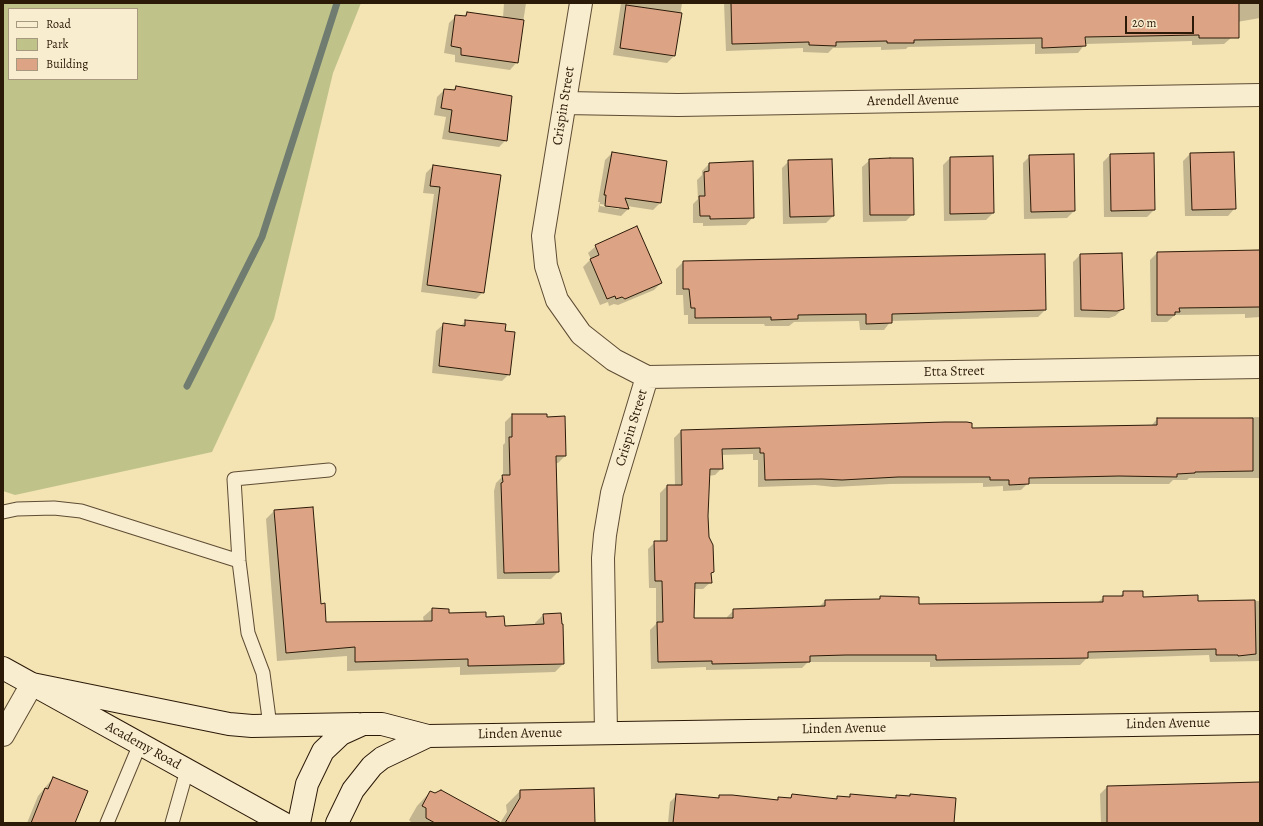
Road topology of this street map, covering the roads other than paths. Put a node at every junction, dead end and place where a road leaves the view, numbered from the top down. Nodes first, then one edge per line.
1 (581, 3) edge
2 (1260, 95) edge
3 (565, 103) junction
4 (1260, 367) edge
5 (647, 377) junction
6 (329, 470) dead end
7 (3, 512) edge
8 (239, 561) junction
9 (3, 668) edge
10 (32, 684) junction
11 (1260, 723) edge
12 (363, 724) junction
13 (270, 726) junction
14 (606, 733) junction
15 (3, 735) edge
16 (428, 736) junction
17 (140, 744) junction
18 (187, 770) junction
19 (107, 823) edge
20 (172, 823) edge
21 (283, 823) edge
22 (300, 823) edge
23 (337, 823) edge

1 - 3 street, Crispin Street
2 - 3 street, Arendell Avenue
3 - 5 street, Crispin Street
4 - 5 street, Etta Street
5 - 14 street, Crispin Street
6 - 8 lane
7 - 8 lane
8 - 13 lane
9 - 10 street, Academy Road
10 - 13 street
10 - 15 street
10 - 17 street, Academy Road
11 - 14 street, Linden Avenue
12 - 13 street
12 - 16 street, Linden Avenue
12 - 22 street, Linden Avenue
14 - 16 street, Linden Avenue
16 - 23 street, Linden Avenue
17 - 18 street, Academy Road
17 - 19 lane
18 - 20 lane
18 - 21 street, Academy Road

